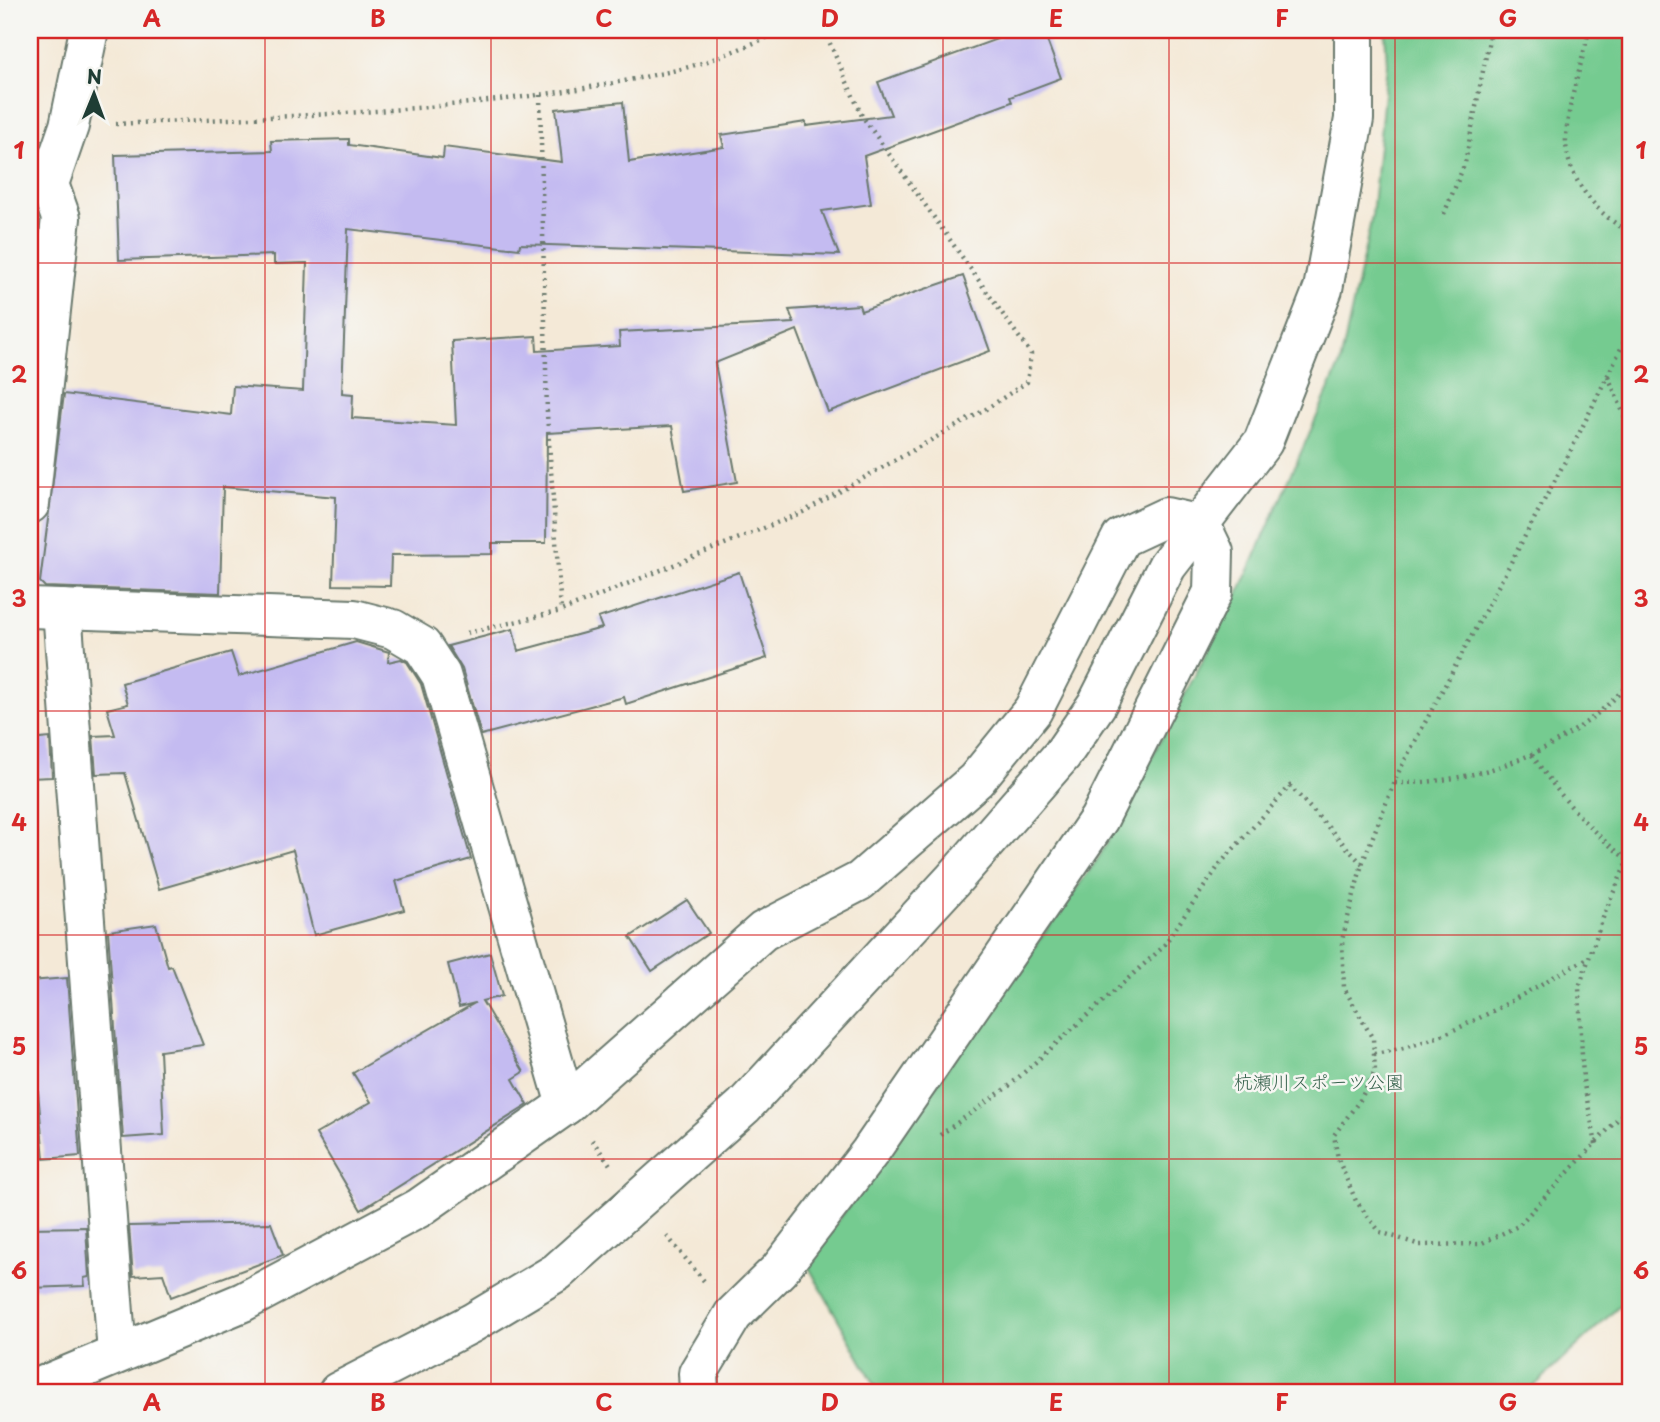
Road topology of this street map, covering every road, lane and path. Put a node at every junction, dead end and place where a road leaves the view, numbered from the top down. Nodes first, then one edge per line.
1 (89, 30) edge
2 (786, 30) edge
3 (824, 30) edge
4 (1354, 30) edge
5 (1491, 30) edge
6 (1589, 30) edge
7 (540, 94) junction
8 (69, 127) junction
9 (39, 187) edge
10 (1444, 214) dead end
11 (1630, 232) edge
12 (1630, 330) edge
13 (1608, 376) junction
14 (1630, 429) edge
15 (30, 504) edge
16 (1201, 525) junction
17 (46, 609) edge
18 (561, 611) junction
19 (422, 646) junction
20 (1630, 682) edge
21 (1532, 755) junction
22 (1395, 783) junction
23 (1629, 858) edge
24 (1363, 864) junction
25 (1589, 957) junction
26 (1374, 1054) junction
27 (566, 1105) junction
28 (1630, 1106) edge
29 (891, 1122) junction
30 (1596, 1144) junction
31 (117, 1354) junction
32 (30, 1391) edge
33 (338, 1392) edge
34 (699, 1392) edge

1 - 8 street
2 - 7 path
3 - 18 path
4 - 16 street
5 - 10 path
6 - 11 path
7 - 8 path
7 - 18 path
8 - 9 street
9 - 15 street
12 - 13 path
13 - 14 path
13 - 22 path
16 - 27 street
16 - 29 street
16 - 33 street
17 - 19 street
17 - 31 street
18 - 19 path
19 - 27 street
20 - 21 path
21 - 22 path
21 - 23 path
22 - 24 path
23 - 25 path
24 - 26 path
24 - 29 path
25 - 26 path
25 - 30 path
26 - 30 path
27 - 31 street
28 - 30 path
29 - 34 street
31 - 32 street

